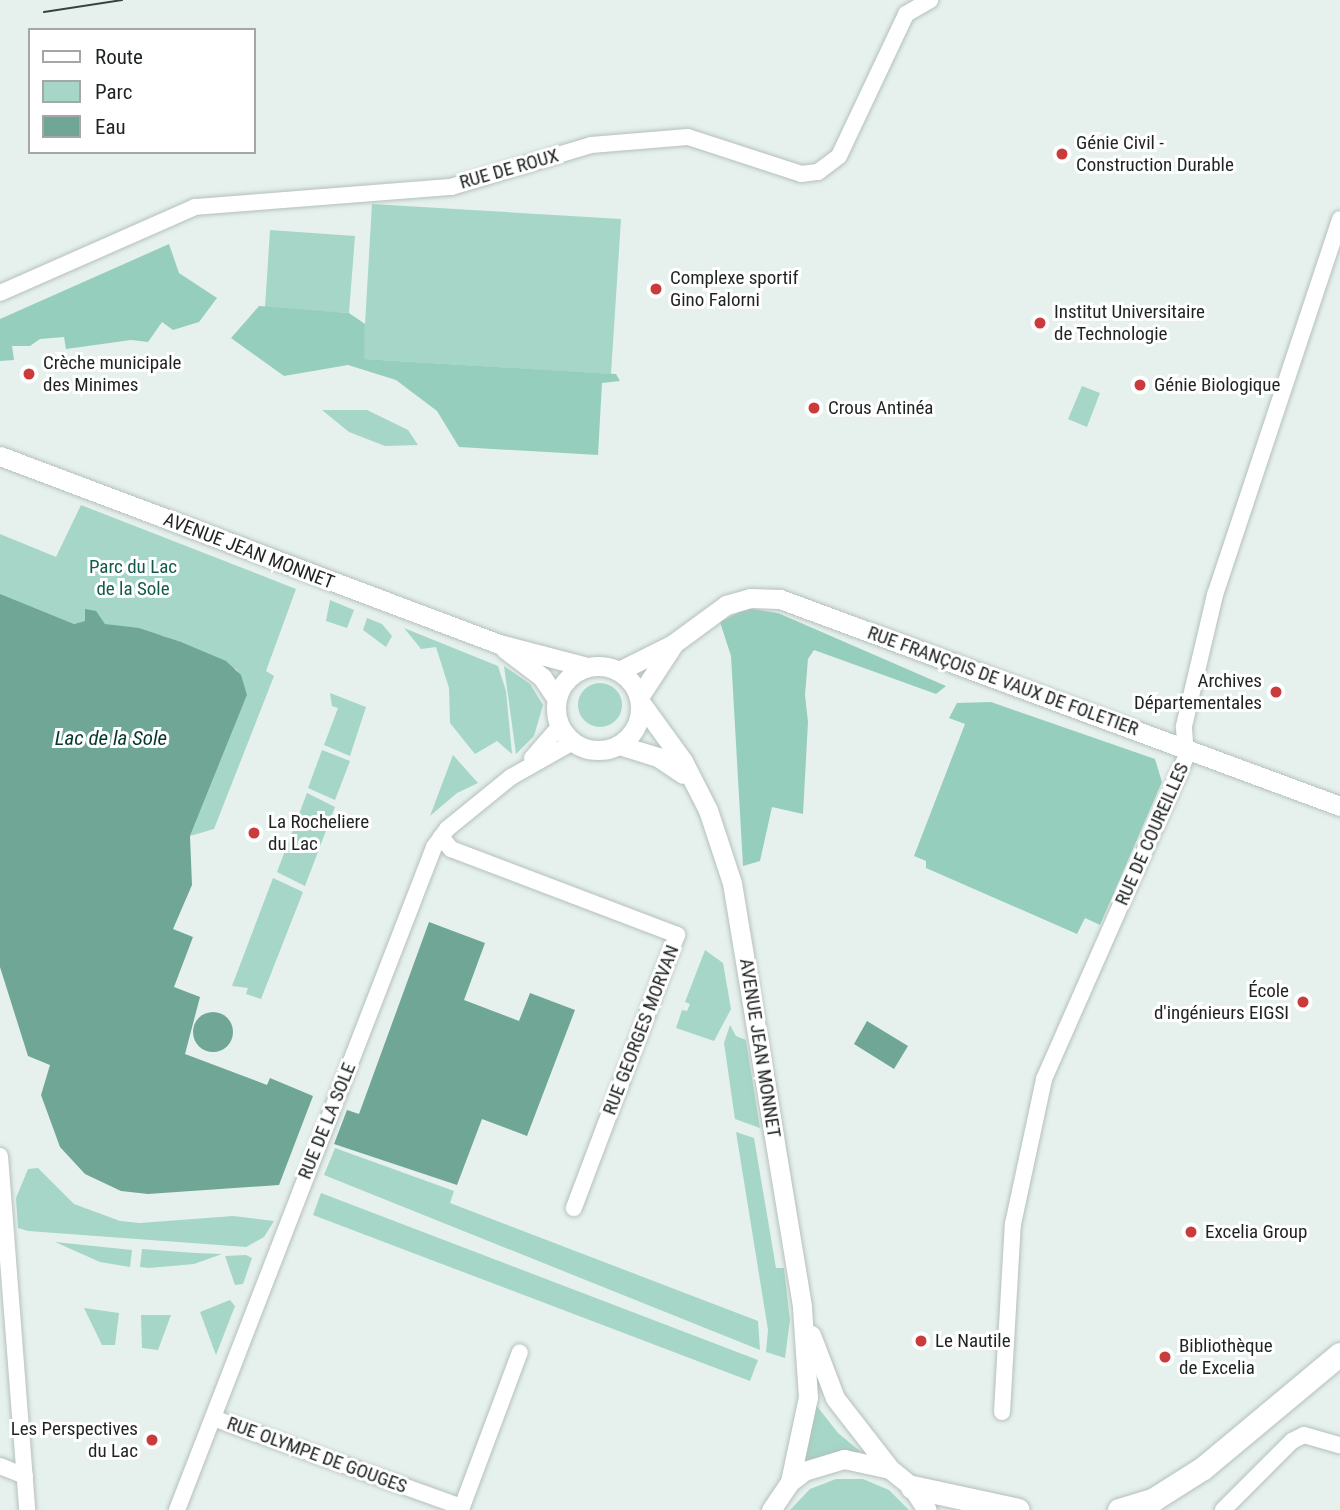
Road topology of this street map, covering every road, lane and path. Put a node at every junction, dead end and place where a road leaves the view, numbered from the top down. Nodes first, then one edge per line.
1 (929, 0) edge
2 (1340, 219) edge
3 (0, 293) edge
4 (0, 456) edge
5 (499, 644) junction
6 (673, 644) junction
7 (587, 667) junction
8 (619, 671) junction
9 (556, 698) junction
10 (640, 700) junction
11 (560, 726) junction
12 (573, 742) junction
13 (619, 745) junction
14 (1186, 748) junction
15 (527, 765) junction
16 (700, 793) junction
17 (1340, 806) edge
18 (441, 837) junction
19 (0, 1156) edge
20 (574, 1208) dead end
21 (802, 1307) junction
22 (520, 1352) dead end
23 (1340, 1354) edge
24 (1002, 1412) dead end
25 (213, 1418) junction
26 (1340, 1445) edge
27 (0, 1466) edge
28 (890, 1469) junction
29 (25, 1476) junction
30 (790, 1482) junction
31 (912, 1487) junction
32 (769, 1508) edge
33 (1010, 1508) edge
34 (27, 1510) edge
35 (177, 1510) edge
36 (927, 1510) edge
37 (1119, 1510) edge
38 (1223, 1510) edge

1 - 3 street, RUE DE ROUX
2 - 14 street, RUE DE COUREILLES
4 - 5 street, AVENUE JEAN MONNET
5 - 7 street, AVENUE JEAN MONNET
5 - 9 street, AVENUE JEAN MONNET
6 - 8 street
6 - 10 street
6 - 14 street, RUE FRANÇOIS DE VAUX DE FOLETIER
7 - 8 street
7 - 9 street
8 - 10 street
9 - 11 street
10 - 13 street
10 - 16 street, AVENUE JEAN MONNET
11 - 12 street
11 - 15 street, RUE DE LA SOLE
12 - 13 street
12 - 15 street, RUE DE LA SOLE
13 - 16 street, AVENUE JEAN MONNET
14 - 17 street, RUE FRANÇOIS DE VAUX DE FOLETIER
14 - 24 street, RUE DE COUREILLES
15 - 18 street, RUE DE LA SOLE
16 - 21 street, AVENUE JEAN MONNET
18 - 20 street, RUE GEORGES MORVAN
18 - 25 street, RUE DE LA SOLE
19 - 29 street
21 - 28 street, AVENUE JEAN MONNET
21 - 30 street, AVENUE JEAN MONNET
22 - 25 street, RUE OLYMPE DE GOUGES
23 - 37 main road
25 - 35 street, RUE DE LA SOLE
26 - 38 street
27 - 29 street
28 - 30 street
28 - 31 street
29 - 34 street
30 - 32 street
31 - 33 main road
31 - 36 street

